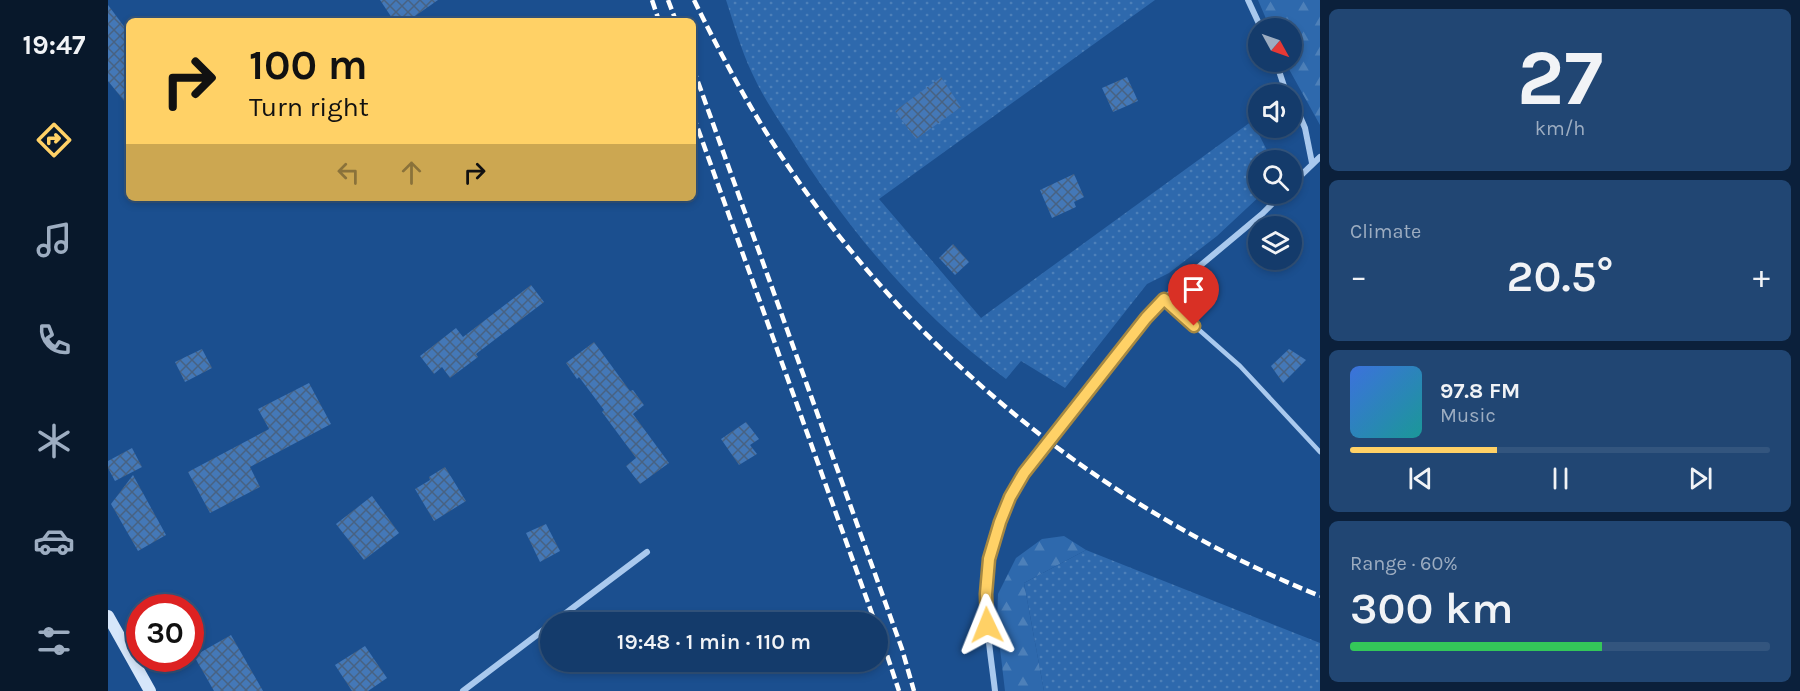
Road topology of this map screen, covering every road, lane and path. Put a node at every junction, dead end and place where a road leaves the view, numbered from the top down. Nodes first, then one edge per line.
1 (1248, 0) edge
2 (1256, 18) edge
3 (1302, 122) edge
4 (1320, 157) edge
5 (1312, 163) junction
6 (1302, 174) edge
7 (1272, 204) edge
8 (1164, 299) junction
9 (1320, 452) edge
10 (647, 552) dead end
11 (568, 612) edge
12 (108, 616) edge
13 (540, 633) edge
14 (150, 691) edge
15 (463, 691) edge
16 (995, 691) edge

1 - 2 street
3 - 5 street
4 - 5 street
5 - 6 street
7 - 8 street
8 - 9 lane
8 - 16 street
10 - 11 street
12 - 14 street
13 - 15 street

